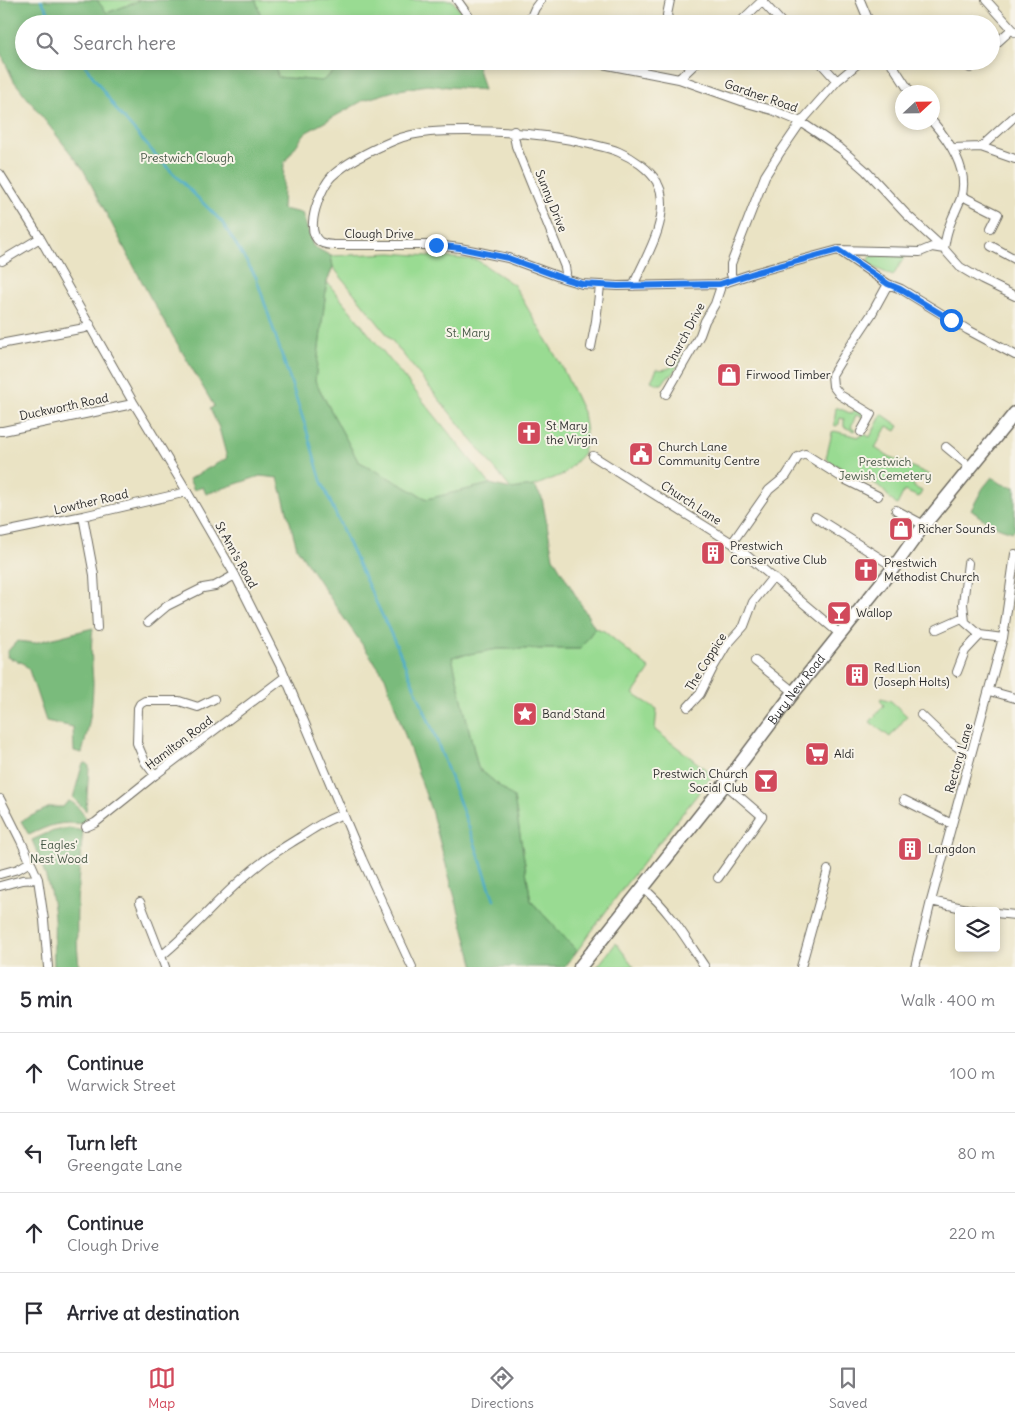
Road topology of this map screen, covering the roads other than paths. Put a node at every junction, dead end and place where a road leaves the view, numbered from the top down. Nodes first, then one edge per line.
1 (457, 0) edge
2 (541, 0) edge
3 (670, 0) edge
4 (860, 0) edge
5 (986, 0) edge
6 (762, 1) edge
7 (468, 15) edge
8 (531, 15) edge
9 (667, 15) edge
10 (747, 15) edge
11 (775, 15) edge
12 (866, 15) edge
13 (1014, 30) edge
14 (1000, 41) edge
15 (632, 70) edge
16 (687, 70) edge
17 (827, 70) edge
18 (850, 70) edge
19 (896, 70) edge
20 (679, 79) junction
21 (837, 81) junction
22 (905, 85) edge
23 (1015, 116) edge
24 (801, 122) junction
25 (940, 130) edge
26 (514, 132) junction
27 (953, 148) junction
28 (980, 148) junction
29 (1015, 160) edge
30 (0, 174) edge
31 (2, 183) edge
32 (962, 196) junction
33 (1004, 208) dead end
34 (998, 214) junction
35 (990, 228) dead end
36 (40, 238) junction
37 (991, 246) dead end
38 (944, 249) junction
39 (838, 250) junction
40 (1015, 259) edge
41 (2, 261) dead end
42 (565, 279) junction
43 (733, 280) junction
44 (720, 284) junction
45 (888, 284) junction
46 (600, 286) junction
47 (633, 286) junction
48 (1015, 296) edge
49 (90, 324) junction
50 (0, 344) edge
51 (591, 347) dead end
52 (1015, 355) edge
53 (666, 394) dead end
54 (133, 402) junction
55 (1015, 413) edge
56 (0, 431) edge
57 (861, 432) dead end
58 (946, 447) dead end
59 (593, 456) dead end
60 (970, 467) junction
61 (186, 492) junction
62 (878, 496) dead end
63 (896, 510) dead end
64 (84, 516) junction
65 (815, 517) dead end
66 (924, 525) junction
67 (0, 533) edge
68 (732, 543) junction
69 (1015, 554) edge
70 (968, 563) dead end
71 (894, 567) junction
72 (235, 575) junction
73 (773, 578) junction
74 (964, 617) junction
75 (148, 622) dead end
76 (97, 628) dead end
77 (938, 629) dead end
78 (840, 634) junction
79 (980, 635) junction
80 (1003, 638) junction
81 (755, 661) dead end
82 (957, 672) dead end
83 (285, 677) junction
84 (990, 691) junction
85 (794, 692) junction
86 (1015, 698) edge
87 (214, 699) dead end
88 (688, 707) dead end
89 (922, 715) dead end
90 (970, 756) junction
91 (156, 775) junction
92 (725, 784) junction
93 (0, 799) edge
94 (904, 800) dead end
95 (342, 815) junction
96 (952, 824) junction
97 (86, 827) dead end
98 (30, 862) junction
99 (828, 870) dead end
100 (0, 874) edge
101 (718, 878) dead end
102 (38, 879) junction
103 (0, 886) edge
104 (643, 888) junction
105 (931, 901) junction
106 (140, 902) dead end
107 (958, 907) edge
108 (1000, 913) edge
109 (1015, 914) edge
110 (161, 956) junction
111 (48, 967) edge
112 (165, 967) edge
113 (412, 967) edge
114 (580, 967) edge
115 (705, 967) edge
116 (801, 967) edge
117 (916, 967) edge

1 - 7 street
2 - 8 street
3 - 9 street
4 - 12 street
5 - 13 street
6 - 10 street
6 - 11 street
13 - 14 street
15 - 20 street, Gardner Road
16 - 20 street
17 - 21 street
18 - 21 street
19 - 22 street
20 - 24 street, Gardner Road
21 - 24 street
23 - 28 street
24 - 38 street, Gardner Road
24 - 43 street
25 - 27 street
26 - 42 street, Sunny Drive
26 - 42 street, Clough Drive
26 - 47 street
27 - 28 street
27 - 32 street
28 - 29 street
30 - 31 street, St Ann's Road
31 - 36 street, St Ann's Road
32 - 34 street
32 - 38 street
33 - 34 street
34 - 35 street
36 - 41 street
36 - 49 street, St Ann's Road
37 - 40 street
38 - 39 street, Clough Drive
38 - 48 street, Gardner Road
39 - 43 street, Clough Drive
39 - 45 street
42 - 46 street, Clough Drive
43 - 44 street, Clough Drive
44 - 47 street, Clough Drive
44 - 53 street, Church Drive
45 - 52 street
45 - 57 street
46 - 47 street, Clough Drive
46 - 51 street
49 - 50 street
49 - 54 street, St Ann's Road
54 - 56 street, Duckworth Road
54 - 61 street, St Ann's Road
55 - 60 highway, Bury New Road
58 - 60 street
59 - 68 street, Church Lane
60 - 66 highway, Bury New Road
61 - 64 street, Lowther Road
61 - 72 street, St Ann's Road
62 - 68 street
63 - 66 street
64 - 67 street, Lowther Road
64 - 76 street
65 - 71 street
66 - 71 highway, Bury New Road
68 - 73 street, Church Lane
69 - 80 street, Rectory Lane
70 - 74 street
71 - 78 highway, Bury New Road
72 - 75 street
72 - 83 street, St Ann's Road
73 - 78 street, Church Lane
73 - 88 street, The Coppice
74 - 77 street
74 - 79 street
78 - 85 highway, Bury New Road
79 - 80 street
79 - 82 street
80 - 84 street, Rectory Lane
81 - 85 street
83 - 91 street, Hamilton Road
83 - 95 street, St Ann's Road
84 - 86 street
84 - 90 street, Rectory Lane
85 - 92 highway, Bury New Road
87 - 91 street
89 - 90 street
90 - 96 street, Rectory Lane
91 - 97 street, Hamilton Road
92 - 101 street
92 - 104 highway, Bury New Road
93 - 98 street
94 - 96 street
95 - 110 street
95 - 113 street, St Ann's Road
96 - 105 street, Rectory Lane
98 - 100 street
98 - 102 street
99 - 116 street
102 - 103 street
102 - 111 street
104 - 114 highway, Bury New Road
104 - 115 street
105 - 107 street
105 - 117 street, Rectory Lane
106 - 110 street
108 - 109 street
110 - 112 street

